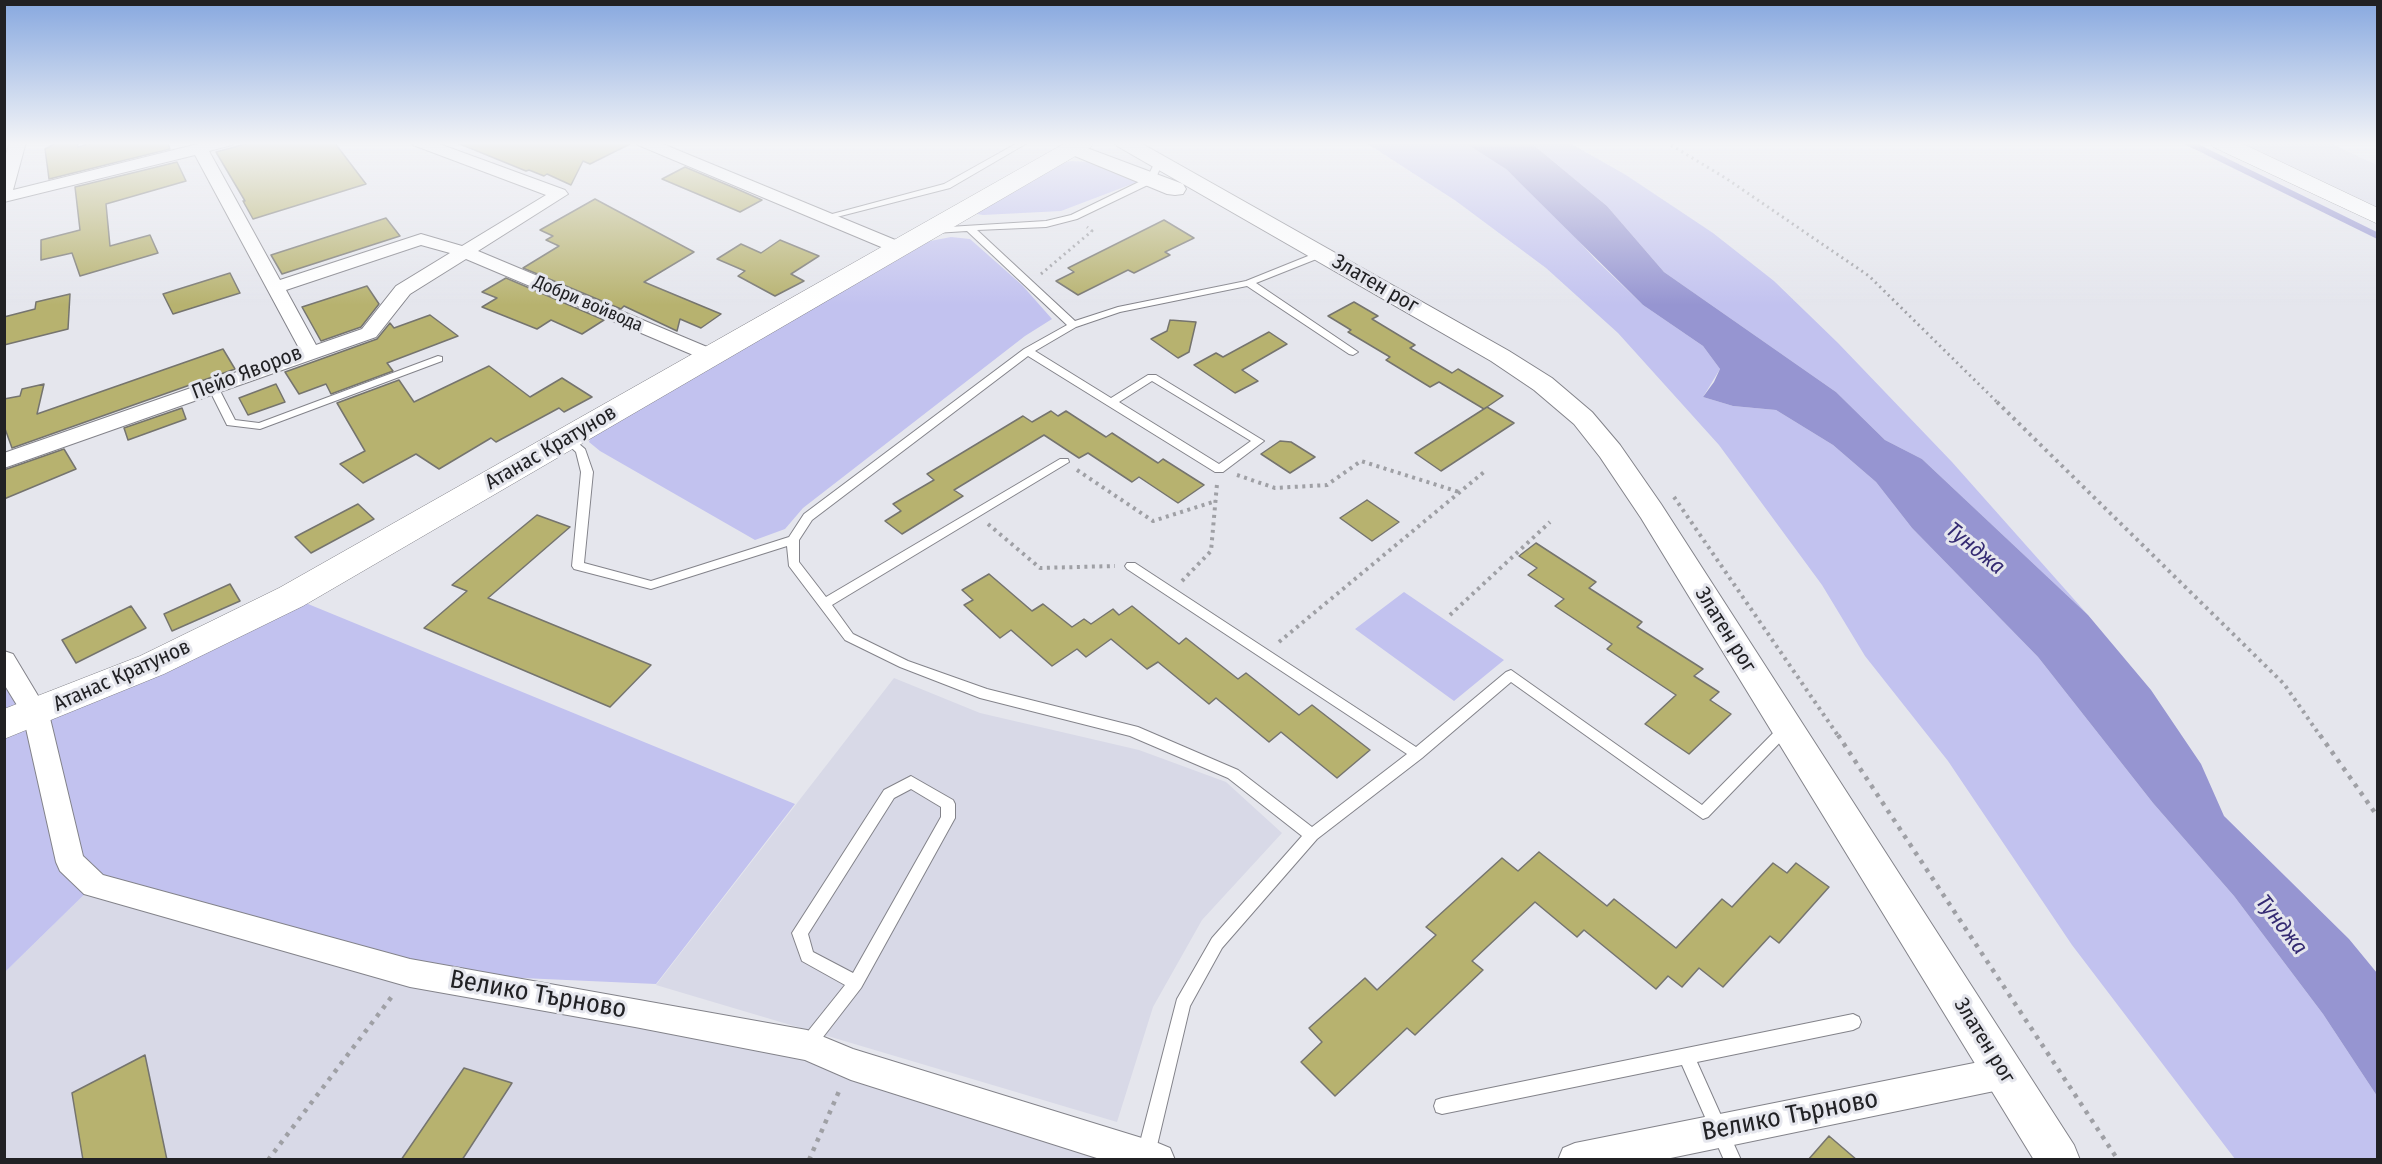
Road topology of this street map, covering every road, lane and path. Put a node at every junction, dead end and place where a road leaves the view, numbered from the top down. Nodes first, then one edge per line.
1 (225, 196) edge
2 (555, 196) edge
3 (775, 196) edge
4 (906, 196) edge
5 (989, 196) edge
6 (1111, 196) edge
7 (1207, 196) edge
8 (1752, 196) edge
9 (2335, 196) edge
10 (825, 217) junction
11 (2378, 217) edge
12 (1074, 218) junction
13 (969, 228) junction
14 (931, 230) junction
15 (899, 248) junction
16 (464, 252) junction
17 (1321, 254) junction
18 (1249, 283) junction
19 (1029, 284) junction
20 (274, 288) junction
21 (1073, 325) junction
22 (1028, 351) junction
23 (1353, 352) dead end
24 (311, 353) junction
25 (712, 356) junction
26 (438, 359) dead end
27 (213, 387) junction
28 (1112, 402) junction
29 (567, 439) junction
30 (4, 461) edge
31 (1064, 462) joint
32 (1219, 469) junction
33 (1484, 472) dead end
34 (1459, 492) junction
35 (1216, 501) junction
36 (976, 514) junction
37 (1550, 522) dead end
38 (793, 540) junction
39 (1131, 566) joint
40 (1171, 593) junction
41 (824, 604) junction
42 (1450, 615) dead end
43 (1265, 654) junction
44 (4, 661) edge
45 (36, 714) junction
46 (4, 726) edge
47 (1787, 728) junction
48 (1418, 754) junction
49 (2378, 817) edge
50 (1312, 835) junction
51 (410, 973) junction
52 (856, 983) junction
53 (1853, 1022) dead end
54 (807, 1045) junction
55 (1686, 1056) junction
56 (851, 1064) junction
57 (2004, 1074) junction
58 (1442, 1106) dead end
59 (1720, 1129) junction
60 (1150, 1158) edge
61 (268, 1160) edge
62 (809, 1160) edge
63 (1575, 1160) edge
64 (1733, 1160) edge
65 (2059, 1160) edge

1 - 20 street, Пейо Яворов
2 - 16 street
3 - 10 street
4 - 10 lane
5 - 14 main road, Атанас Кратунов
6 - 12 lane
7 - 17 street, Златен рог
8 - 49 path
9 - 11 main road
10 - 15 street
12 - 13 lane
12 - 19 path
13 - 14 lane
13 - 19 lane
14 - 15 main road, Атанас Кратунов
15 - 25 main road, Атанас Кратунов
16 - 20 street, Добри войвода
16 - 24 street
16 - 25 street, Добри войвода
17 - 18 lane
17 - 47 street, Златен рог
18 - 21 lane
18 - 23 lane
19 - 21 lane
20 - 24 street, Пейо Яворов
21 - 22 lane
22 - 28 lane
22 - 38 lane
24 - 27 street, Пейо Яворов
25 - 29 main road, Атанас Кратунов
26 - 27 lane
27 - 30 street, Пейо Яворов
28 - 32 lane
28 - 32 lane
29 - 38 lane
29 - 45 main road, Атанас Кратунов
31 - 35 path
31 - 36 lane
32 - 34 path
32 - 35 path
33 - 34 path
34 - 43 path
35 - 40 path
36 - 39 path
36 - 41 lane
37 - 42 path
38 - 41 lane
39 - 40 lane
40 - 43 lane
41 - 50 lane
43 - 48 lane
44 - 45 street
45 - 46 main road, Атанас Кратунов
45 - 51 street, Велико Търново
47 - 48 lane
47 - 57 street, Златен рог
48 - 50 lane
50 - 60 lane
51 - 54 street, Велико Търново
51 - 61 path
52 - 52 lane
52 - 54 lane
53 - 55 lane
54 - 56 street, Велико Търново
55 - 58 lane
55 - 59 lane
56 - 60 street, Велико Търново
56 - 62 path
57 - 59 street, Велико Търново
57 - 65 street, Златен рог
59 - 63 street, Велико Търново
59 - 64 lane

